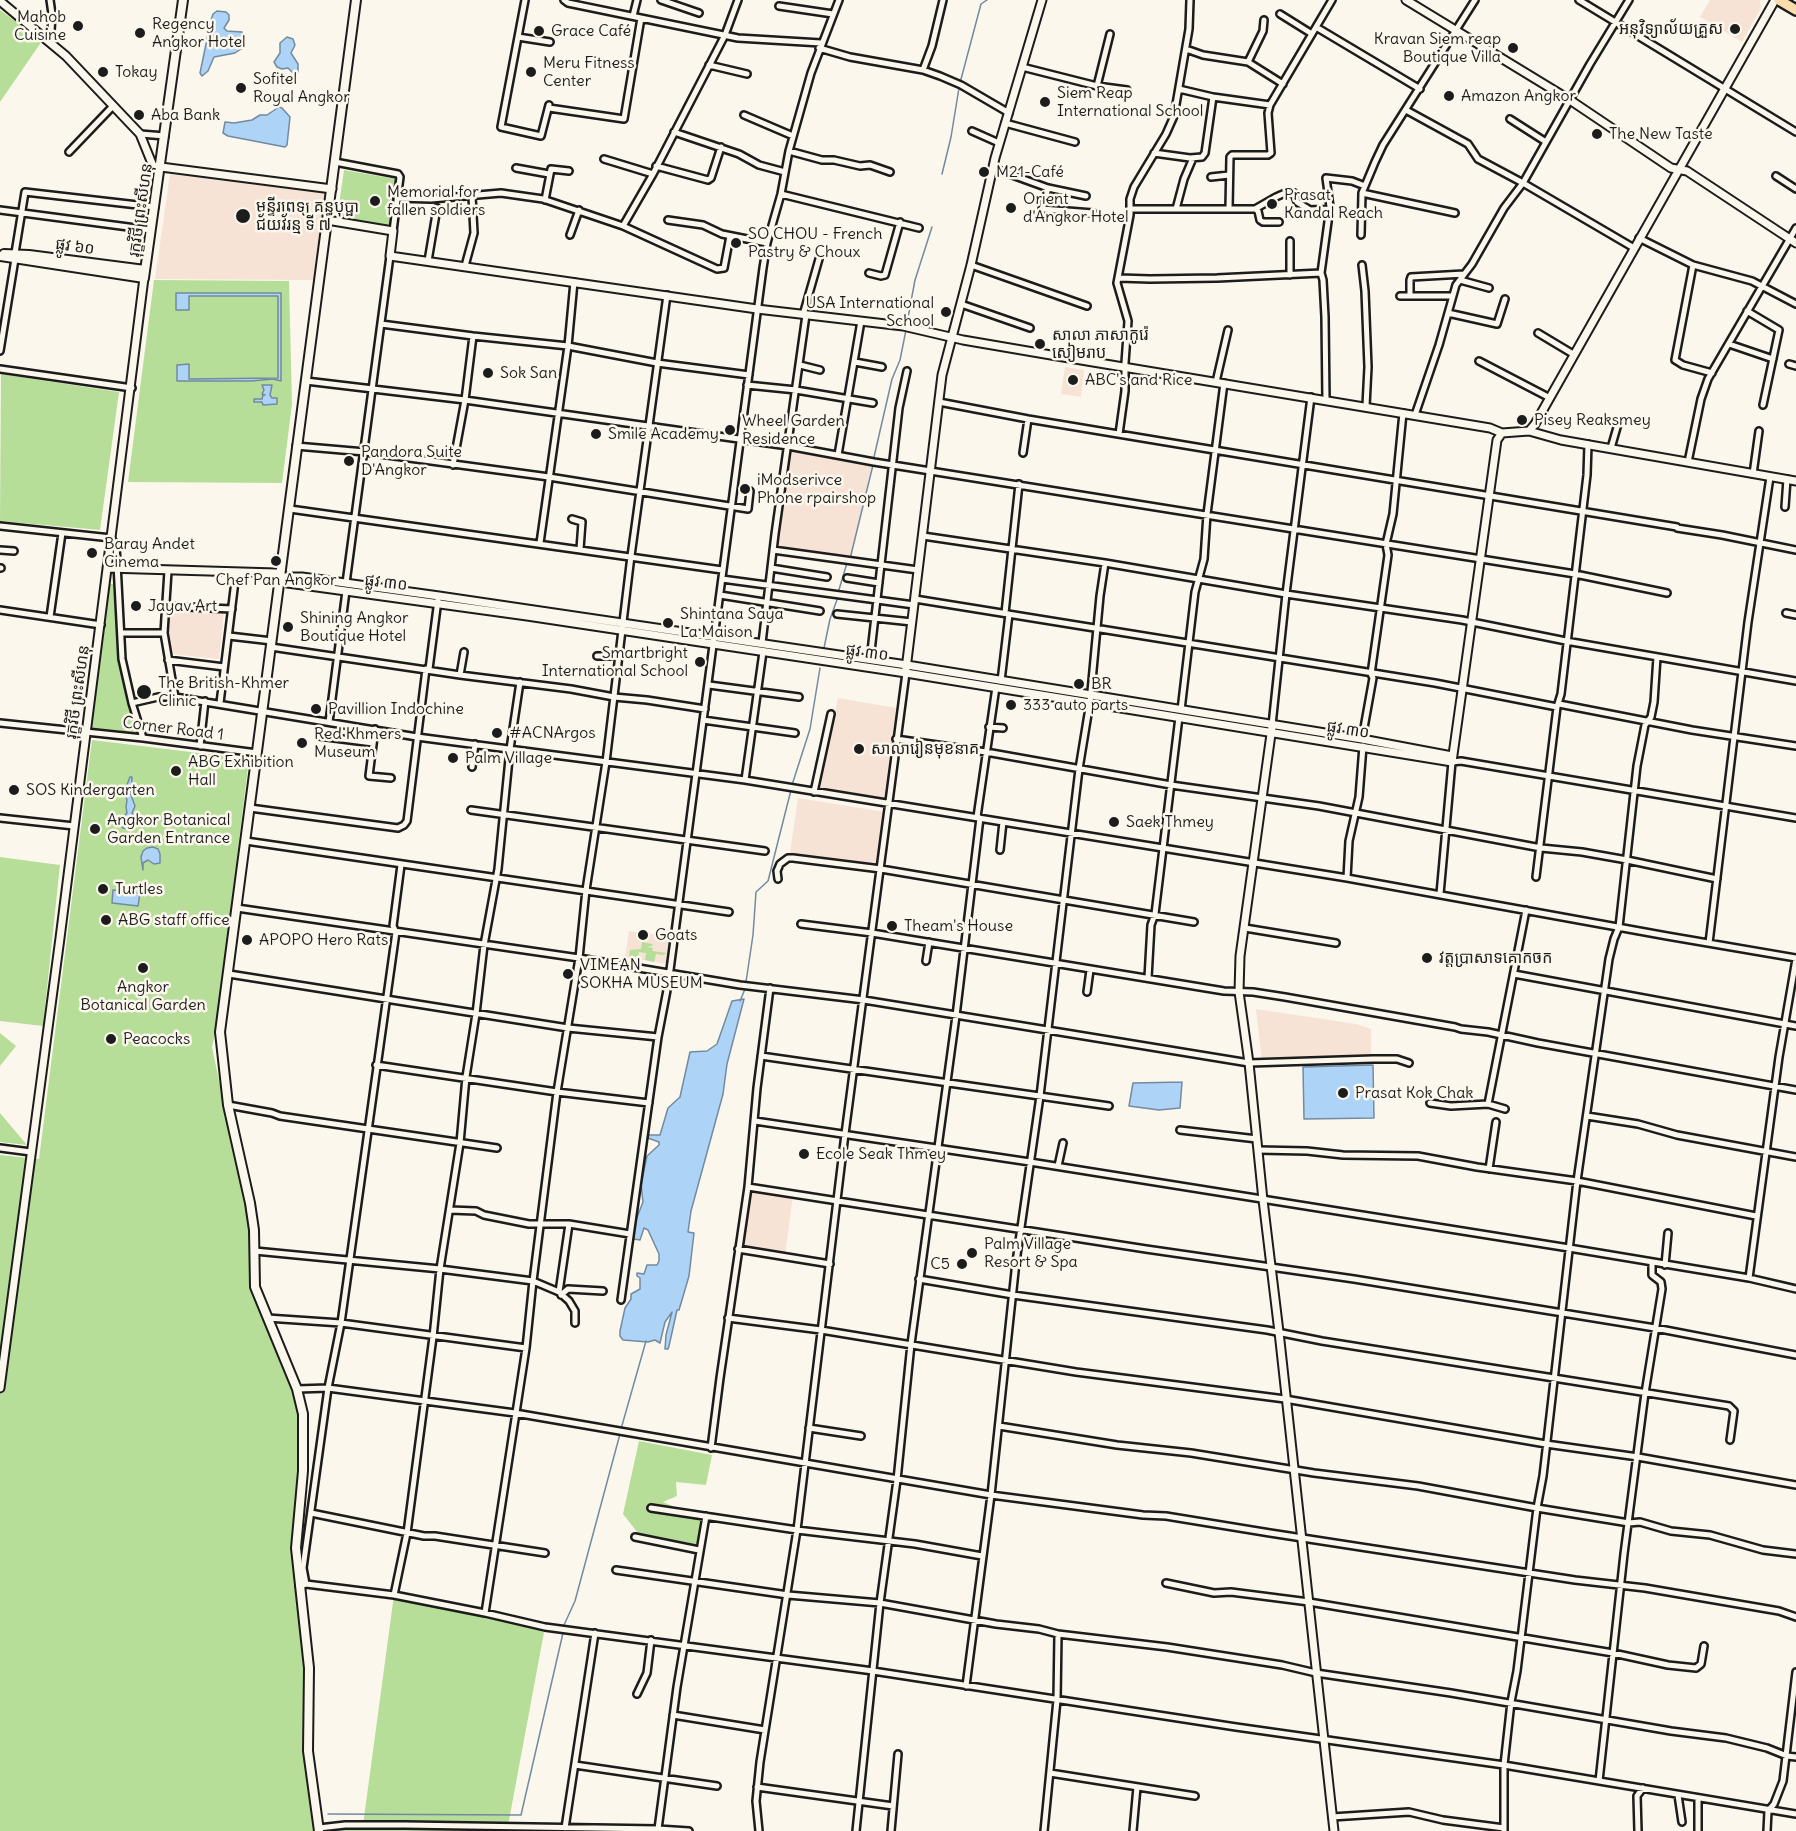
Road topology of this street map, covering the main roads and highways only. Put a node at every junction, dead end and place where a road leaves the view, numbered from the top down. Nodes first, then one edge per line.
1 (183, 0) edge
2 (356, 0) edge
3 (1777, 0) edge
4 (1796, 10) edge
5 (0, 255) edge
6 (145, 274) joint
7 (319, 1829) edge

1 - 6 main road, រុក្ខវិថី ព្រះសីហនុ
2 - 7 main road
3 - 4 highway
5 - 6 main road, ផ្លូវ ៦០

